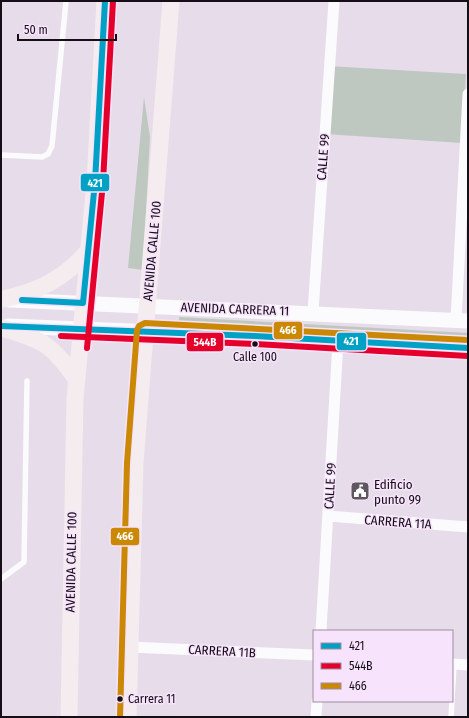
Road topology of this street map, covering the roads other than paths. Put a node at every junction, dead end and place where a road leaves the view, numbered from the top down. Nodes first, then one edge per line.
1 (66, 1) edge
2 (105, 1) edge
3 (171, 1) edge
4 (334, 1) edge
5 (468, 94) edge
6 (1, 155) edge
7 (88, 251) junction
8 (2, 299) edge
9 (83, 303) junction
10 (147, 305) junction
11 (312, 312) junction
12 (462, 320) edge
13 (1, 327) edge
14 (81, 329) junction
15 (145, 331) junction
16 (338, 342) junction
17 (468, 348) edge
18 (76, 379) junction
19 (27, 381) dead end
20 (328, 516) junction
21 (468, 527) edge
22 (1, 579) edge
23 (321, 630) edge
24 (129, 647) junction
25 (313, 655) edge
26 (453, 664) edge
27 (468, 665) edge
28 (317, 702) edge
29 (452, 702) edge
30 (69, 717) edge
31 (128, 717) edge
32 (316, 717) edge
33 (451, 717) edge

1 - 6 lane
2 - 7 main road, AVENIDA CALLE 100
3 - 10 main road, AVENIDA CALLE 100
4 - 11 street, CALLE 99
5 - 12 street
7 - 8 main road
7 - 9 main road, AVENIDA CALLE 100
8 - 9 main road, AVENIDA CARRERA 11
9 - 10 main road, AVENIDA CARRERA 11
9 - 14 main road, AVENIDA CALLE 100
10 - 11 main road, AVENIDA CARRERA 11
10 - 15 main road, AVENIDA CALLE 100
11 - 12 main road, AVENIDA CARRERA 11
13 - 14 main road, AVENIDA CARRERA 11
13 - 18 main road
14 - 15 main road, AVENIDA CARRERA 11
14 - 18 main road, AVENIDA CALLE 100
15 - 16 main road, AVENIDA CARRERA 11
15 - 24 main road, AVENIDA CALLE 100
16 - 17 main road, AVENIDA CARRERA 11
16 - 20 street, CALLE 99
18 - 30 main road, AVENIDA CALLE 100
19 - 22 lane
20 - 21 street, CARRERA 11A
20 - 23 street, CALLE 99
24 - 25 street, CARRERA 11B
24 - 31 main road, AVENIDA CALLE 100
26 - 27 street
28 - 32 street
29 - 33 lane

